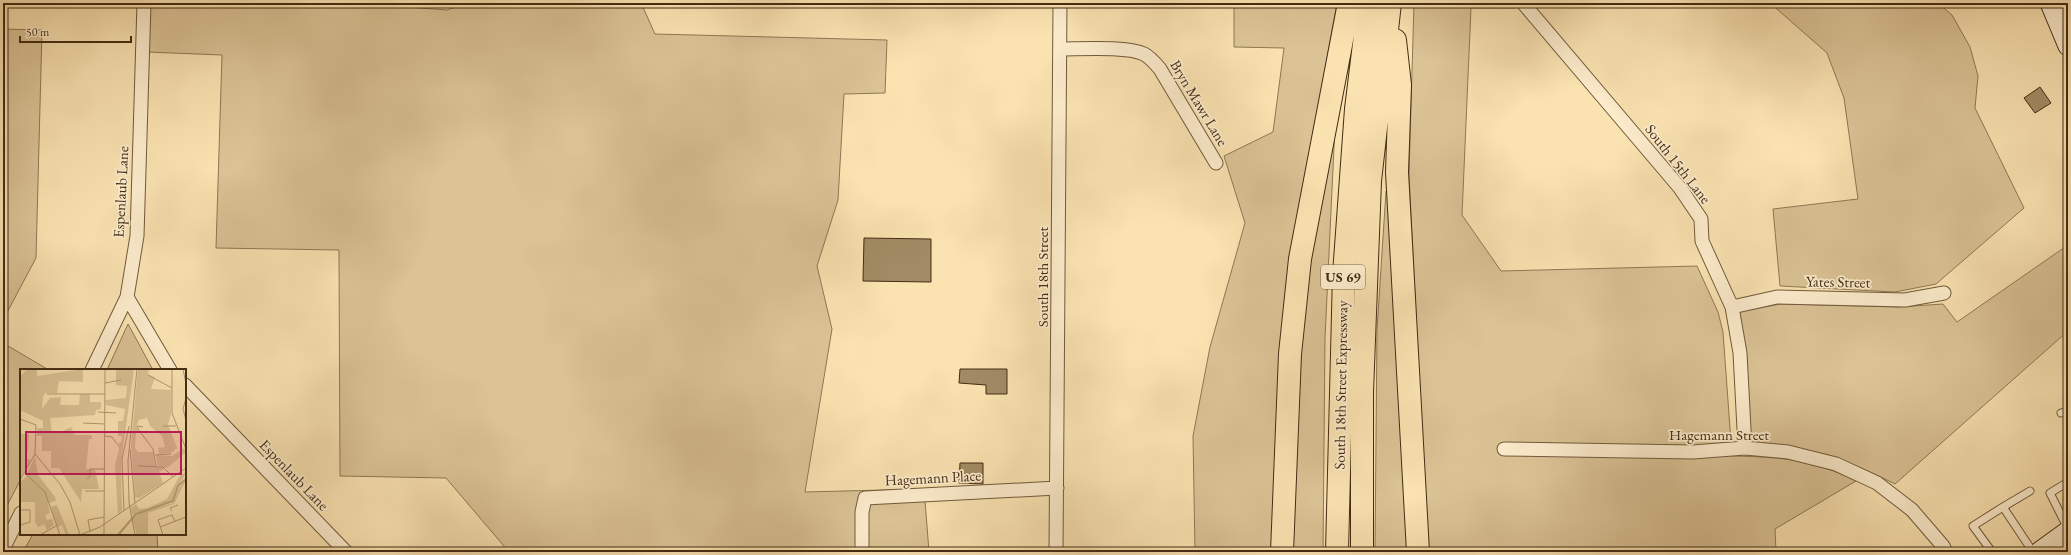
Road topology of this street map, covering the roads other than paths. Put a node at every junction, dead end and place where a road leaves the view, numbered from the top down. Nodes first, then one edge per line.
1 (144, 3) edge
2 (1060, 3) edge
3 (1349, 3) edge
4 (1369, 3) edge
5 (1391, 3) edge
6 (1523, 3) edge
7 (2058, 13) edge
8 (2068, 46) edge
9 (1060, 49) junction
10 (1216, 163) dead end
11 (1944, 293) dead end
12 (127, 297) junction
13 (1732, 307) junction
14 (92, 369) edge
15 (169, 369) edge
16 (186, 386) edge
17 (1746, 448) junction
18 (1504, 449) dead end
19 (2068, 482) edge
20 (1057, 488) junction
21 (2030, 491) dead end
22 (2003, 507) junction
23 (20, 515) edge
24 (2068, 530) edge
25 (3, 549) edge
26 (346, 552) edge
27 (862, 552) edge
28 (1056, 552) edge
29 (1282, 552) edge
30 (1337, 552) edge
31 (1362, 552) edge
32 (1418, 552) edge
33 (1946, 552) edge
34 (1992, 552) edge
35 (2033, 552) edge
36 (2038, 552) edge

1 - 12 street, Espenlaub Lane
2 - 9 street, South 18th Street
3 - 29 highway
4 - 30 highway, South 18th Street Expressway / US 69
5 - 31 highway, South 18th Street Expressway / US 69
5 - 32 highway
6 - 13 street, South 15th Lane
7 - 8 main road
9 - 10 street, Bryn Mawr Lane
9 - 20 street, South 18th Street
11 - 13 street, Yates Street
12 - 14 street
12 - 15 street
13 - 17 street, South 15th Lane
16 - 26 street, Espenlaub Lane
17 - 18 street, Hagemann Street
17 - 33 street, Hagemann Street
19 - 24 lane
20 - 27 street, Hagemann Place
20 - 28 street, South 18th Street
21 - 22 lane
22 - 34 lane
22 - 35 lane
23 - 25 street
24 - 36 main road

